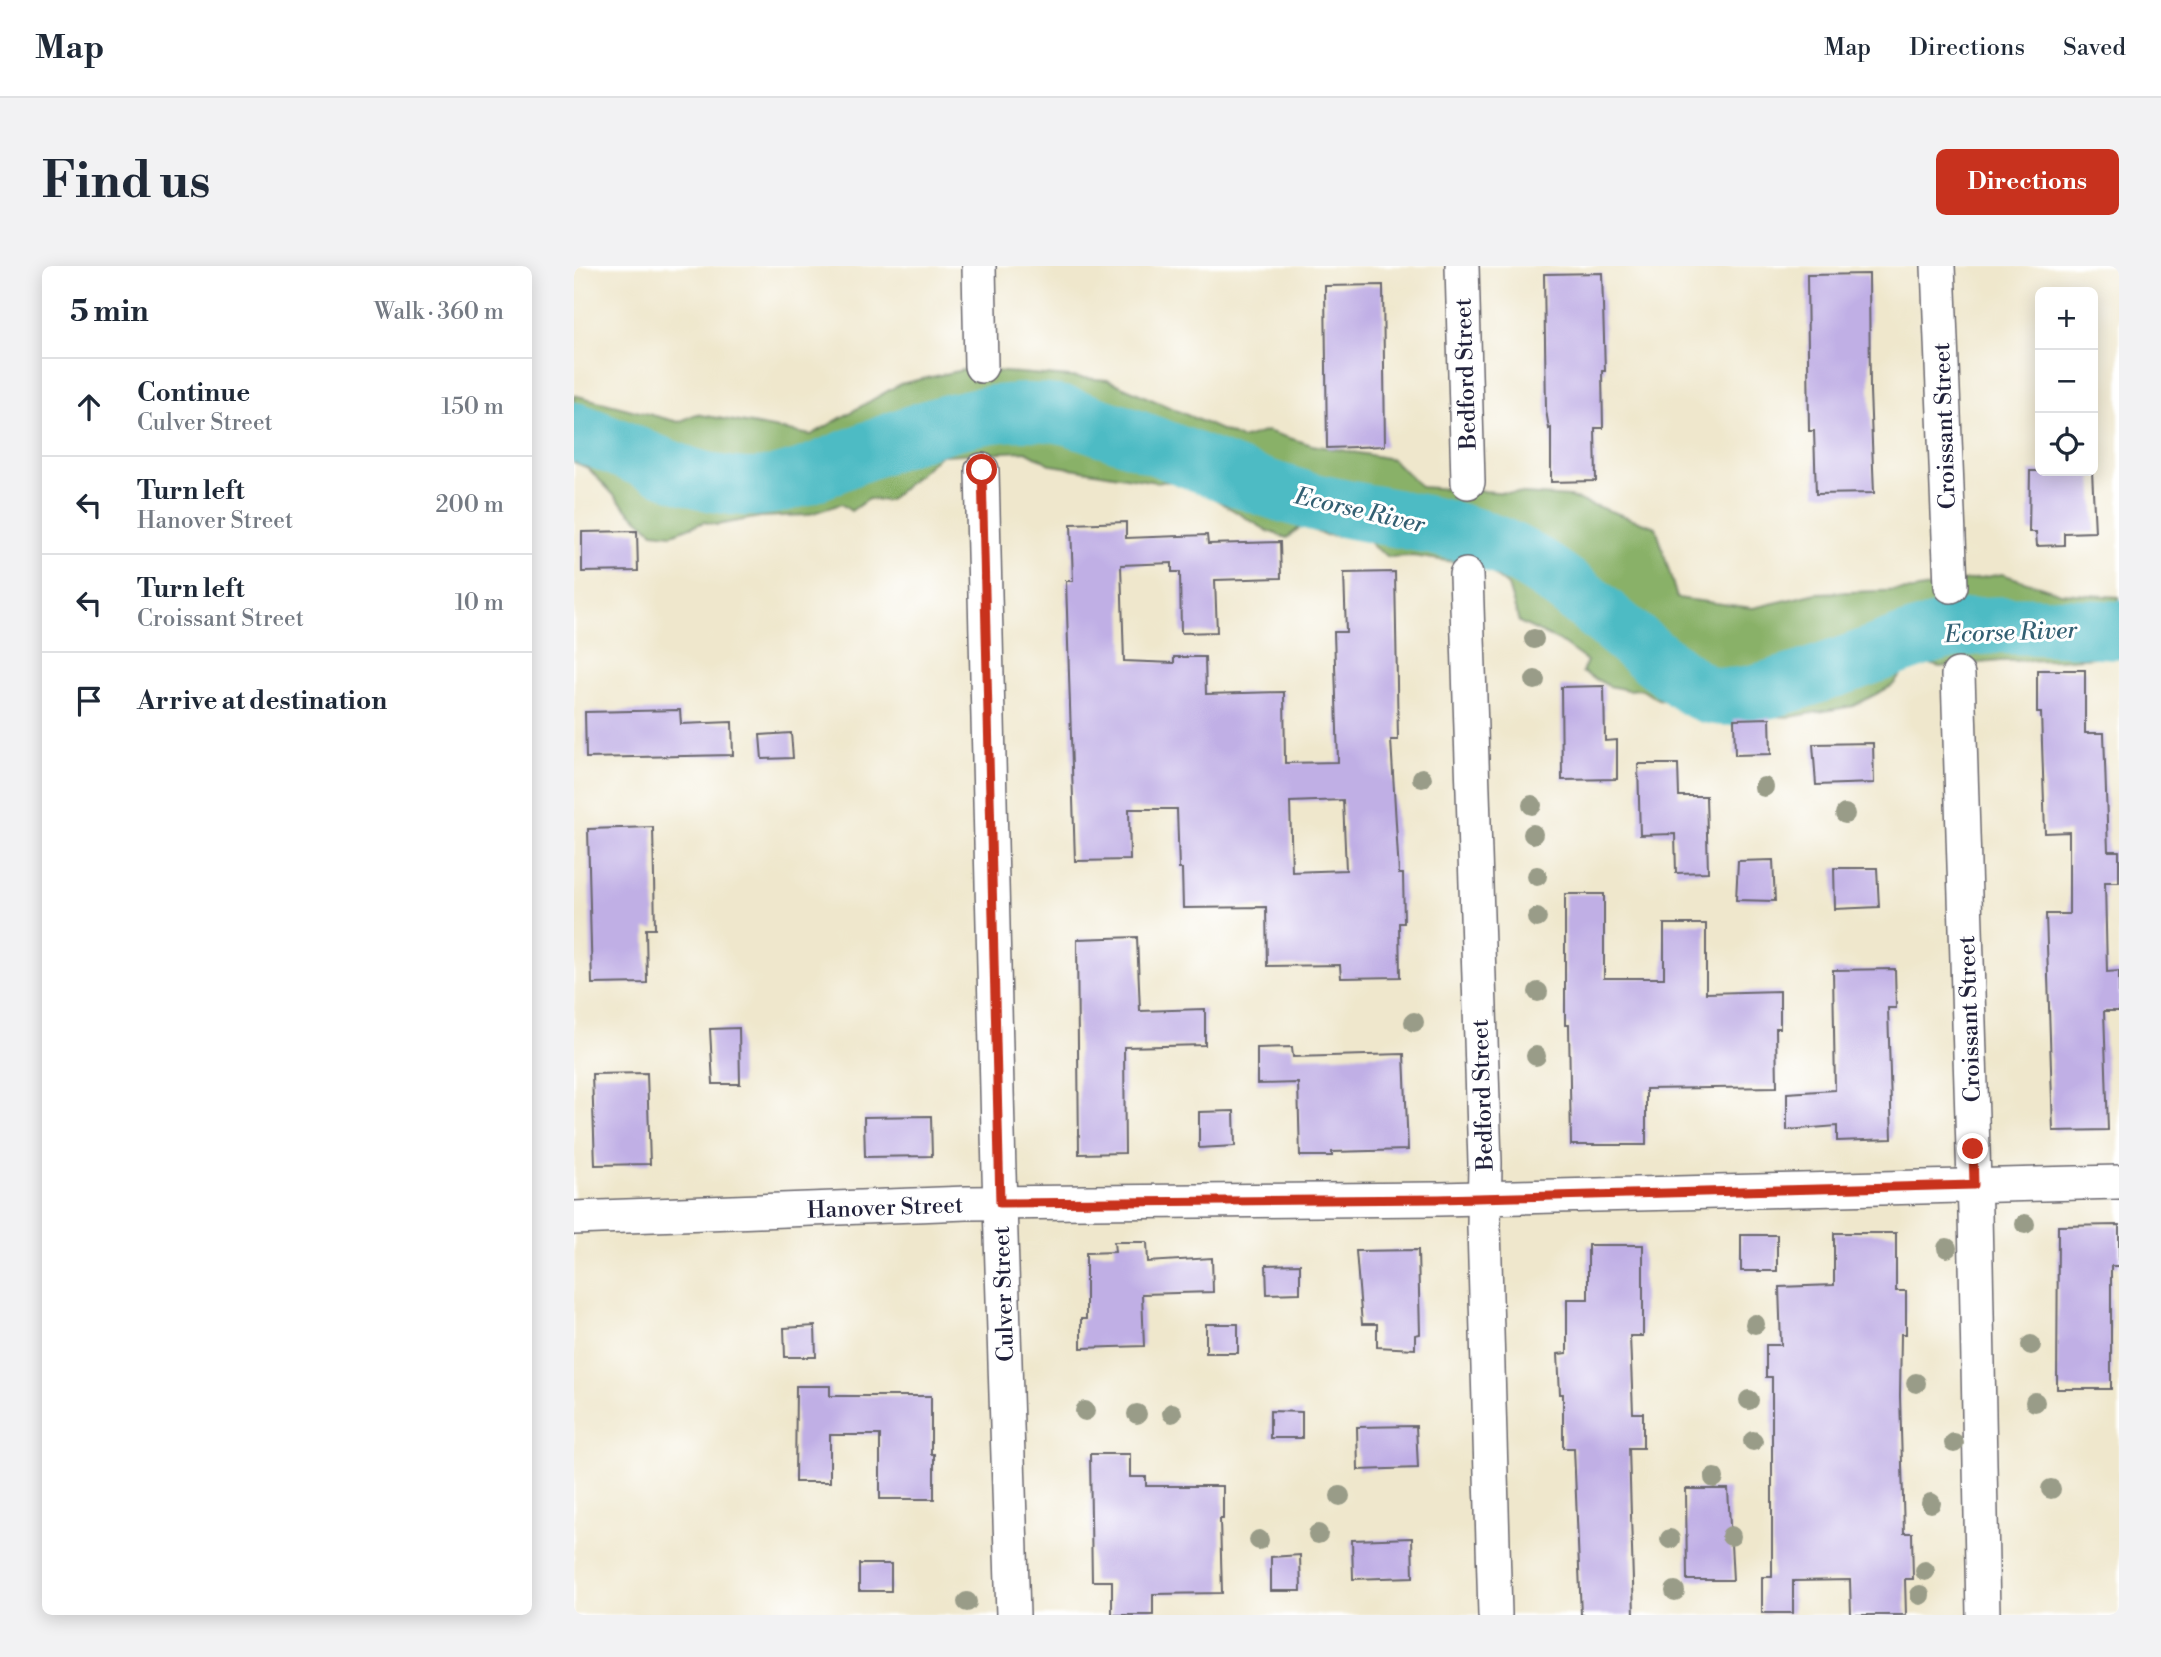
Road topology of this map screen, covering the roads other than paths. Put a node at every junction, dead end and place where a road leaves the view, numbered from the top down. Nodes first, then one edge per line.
1 (979, 266) edge
2 (1462, 266) edge
3 (1938, 266) edge
4 (981, 366) dead end
5 (982, 470) dead end
6 (1468, 482) dead end
7 (1466, 575) dead end
8 (1951, 586) dead end
9 (1958, 675) dead end
10 (2119, 1182) edge
11 (1974, 1185) junction
12 (1485, 1196) junction
13 (1000, 1203) junction
14 (574, 1218) edge
15 (1013, 1615) edge
16 (1495, 1615) edge
17 (1983, 1615) edge

1 - 4 street
2 - 6 street, Bedford Street
3 - 8 street, Croissant Street
5 - 13 street, Culver Street
7 - 12 street, Bedford Street
9 - 11 street, Croissant Street
10 - 11 street, Hanover Street
11 - 12 street, Hanover Street
11 - 17 street, Croissant Street
12 - 13 street, Hanover Street
12 - 16 street, Bedford Street
13 - 14 street, Hanover Street
13 - 15 street, Culver Street

